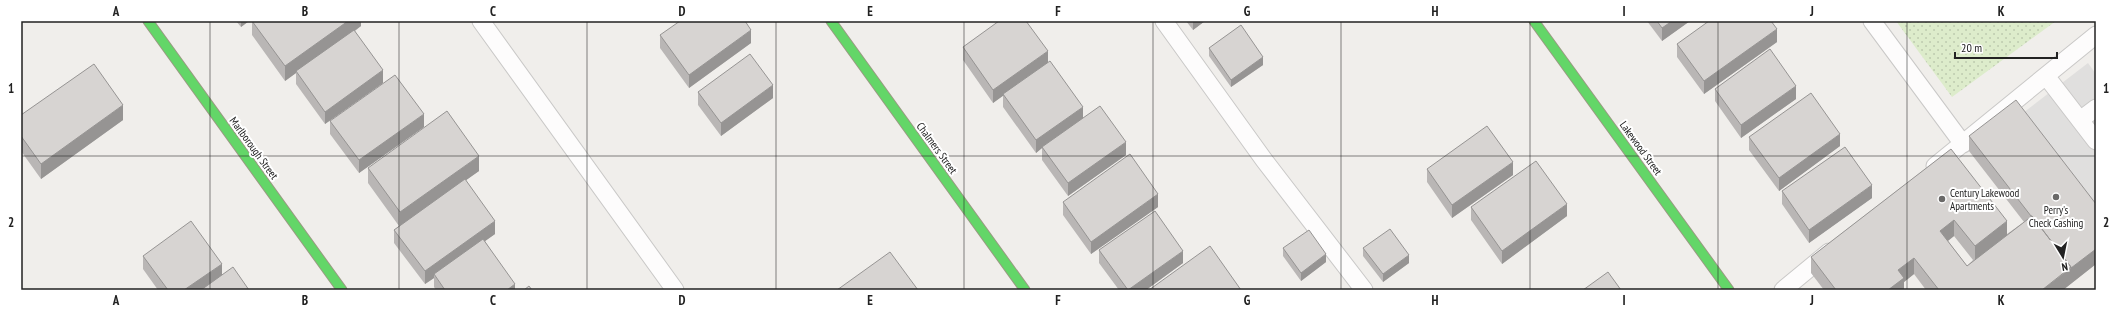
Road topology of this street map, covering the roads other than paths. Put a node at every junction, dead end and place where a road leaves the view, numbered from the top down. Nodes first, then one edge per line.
1 (148, 21) edge
2 (481, 21) edge
3 (831, 21) edge
4 (1164, 21) edge
5 (1534, 21) edge
6 (1872, 21) edge
7 (2096, 35) edge
8 (2046, 76) junction
9 (2096, 108) edge
10 (2080, 120) junction
11 (2096, 141) edge
12 (1963, 144) junction
13 (1921, 178) edge
14 (1842, 241) edge
15 (1722, 288) edge
16 (342, 290) edge
17 (675, 290) edge
18 (1025, 290) edge
19 (1364, 290) edge
20 (1783, 290) edge

1 - 16 street, Marlborough Street
2 - 17 lane
3 - 18 street, Chalmers Street
4 - 19 lane
5 - 15 street, Lakewood Street
6 - 12 lane
7 - 8 lane
8 - 10 lane
8 - 12 lane
9 - 10 lane
10 - 11 lane
12 - 13 lane
14 - 20 lane

